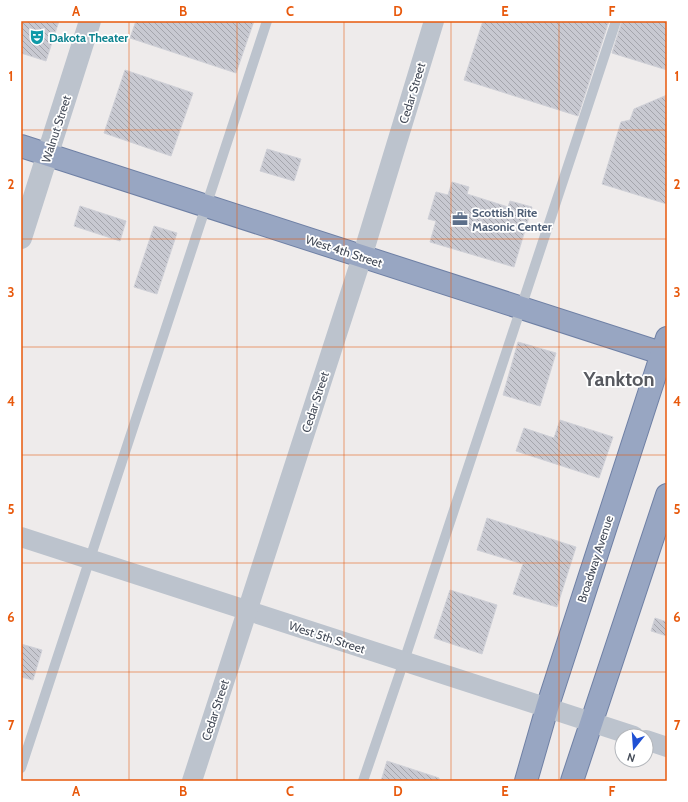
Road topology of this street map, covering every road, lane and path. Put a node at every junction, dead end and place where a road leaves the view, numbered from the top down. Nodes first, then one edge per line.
1 (90, 21) edge
2 (267, 21) edge
3 (434, 21) edge
4 (616, 21) edge
5 (21, 146) edge
6 (48, 155) junction
7 (206, 206) junction
8 (21, 238) edge
9 (362, 257) junction
10 (521, 308) junction
11 (665, 349) edge
12 (667, 495) edge
13 (21, 537) edge
14 (89, 560) junction
15 (248, 611) junction
16 (404, 661) junction
17 (547, 708) junction
18 (591, 722) junction
19 (614, 729) edge
20 (654, 743) edge
21 (667, 747) edge
22 (21, 768) edge
23 (192, 781) edge
24 (362, 781) edge
25 (526, 781) edge
26 (572, 781) edge

1 - 6 street, Walnut Street
2 - 7 lane
3 - 9 street, Cedar Street
4 - 10 lane
5 - 6 highway, West 4th Street
6 - 7 highway, West 4th Street
6 - 8 street, Walnut Street
7 - 9 highway, West 4th Street
7 - 14 lane
9 - 10 highway, West 4th Street
9 - 15 street, Cedar Street
10 - 11 highway, West 4th Street
10 - 16 lane
11 - 17 highway, Broadway Avenue
12 - 18 highway
13 - 14 street, West 5th Street
14 - 15 street, West 5th Street
14 - 22 lane
15 - 16 street, West 5th Street
15 - 23 street, Cedar Street
16 - 17 street, West 5th Street
16 - 24 lane
17 - 18 street, West 5th Street
17 - 25 highway, Broadway Avenue
18 - 19 street, West 5th Street
18 - 26 highway
20 - 21 street

